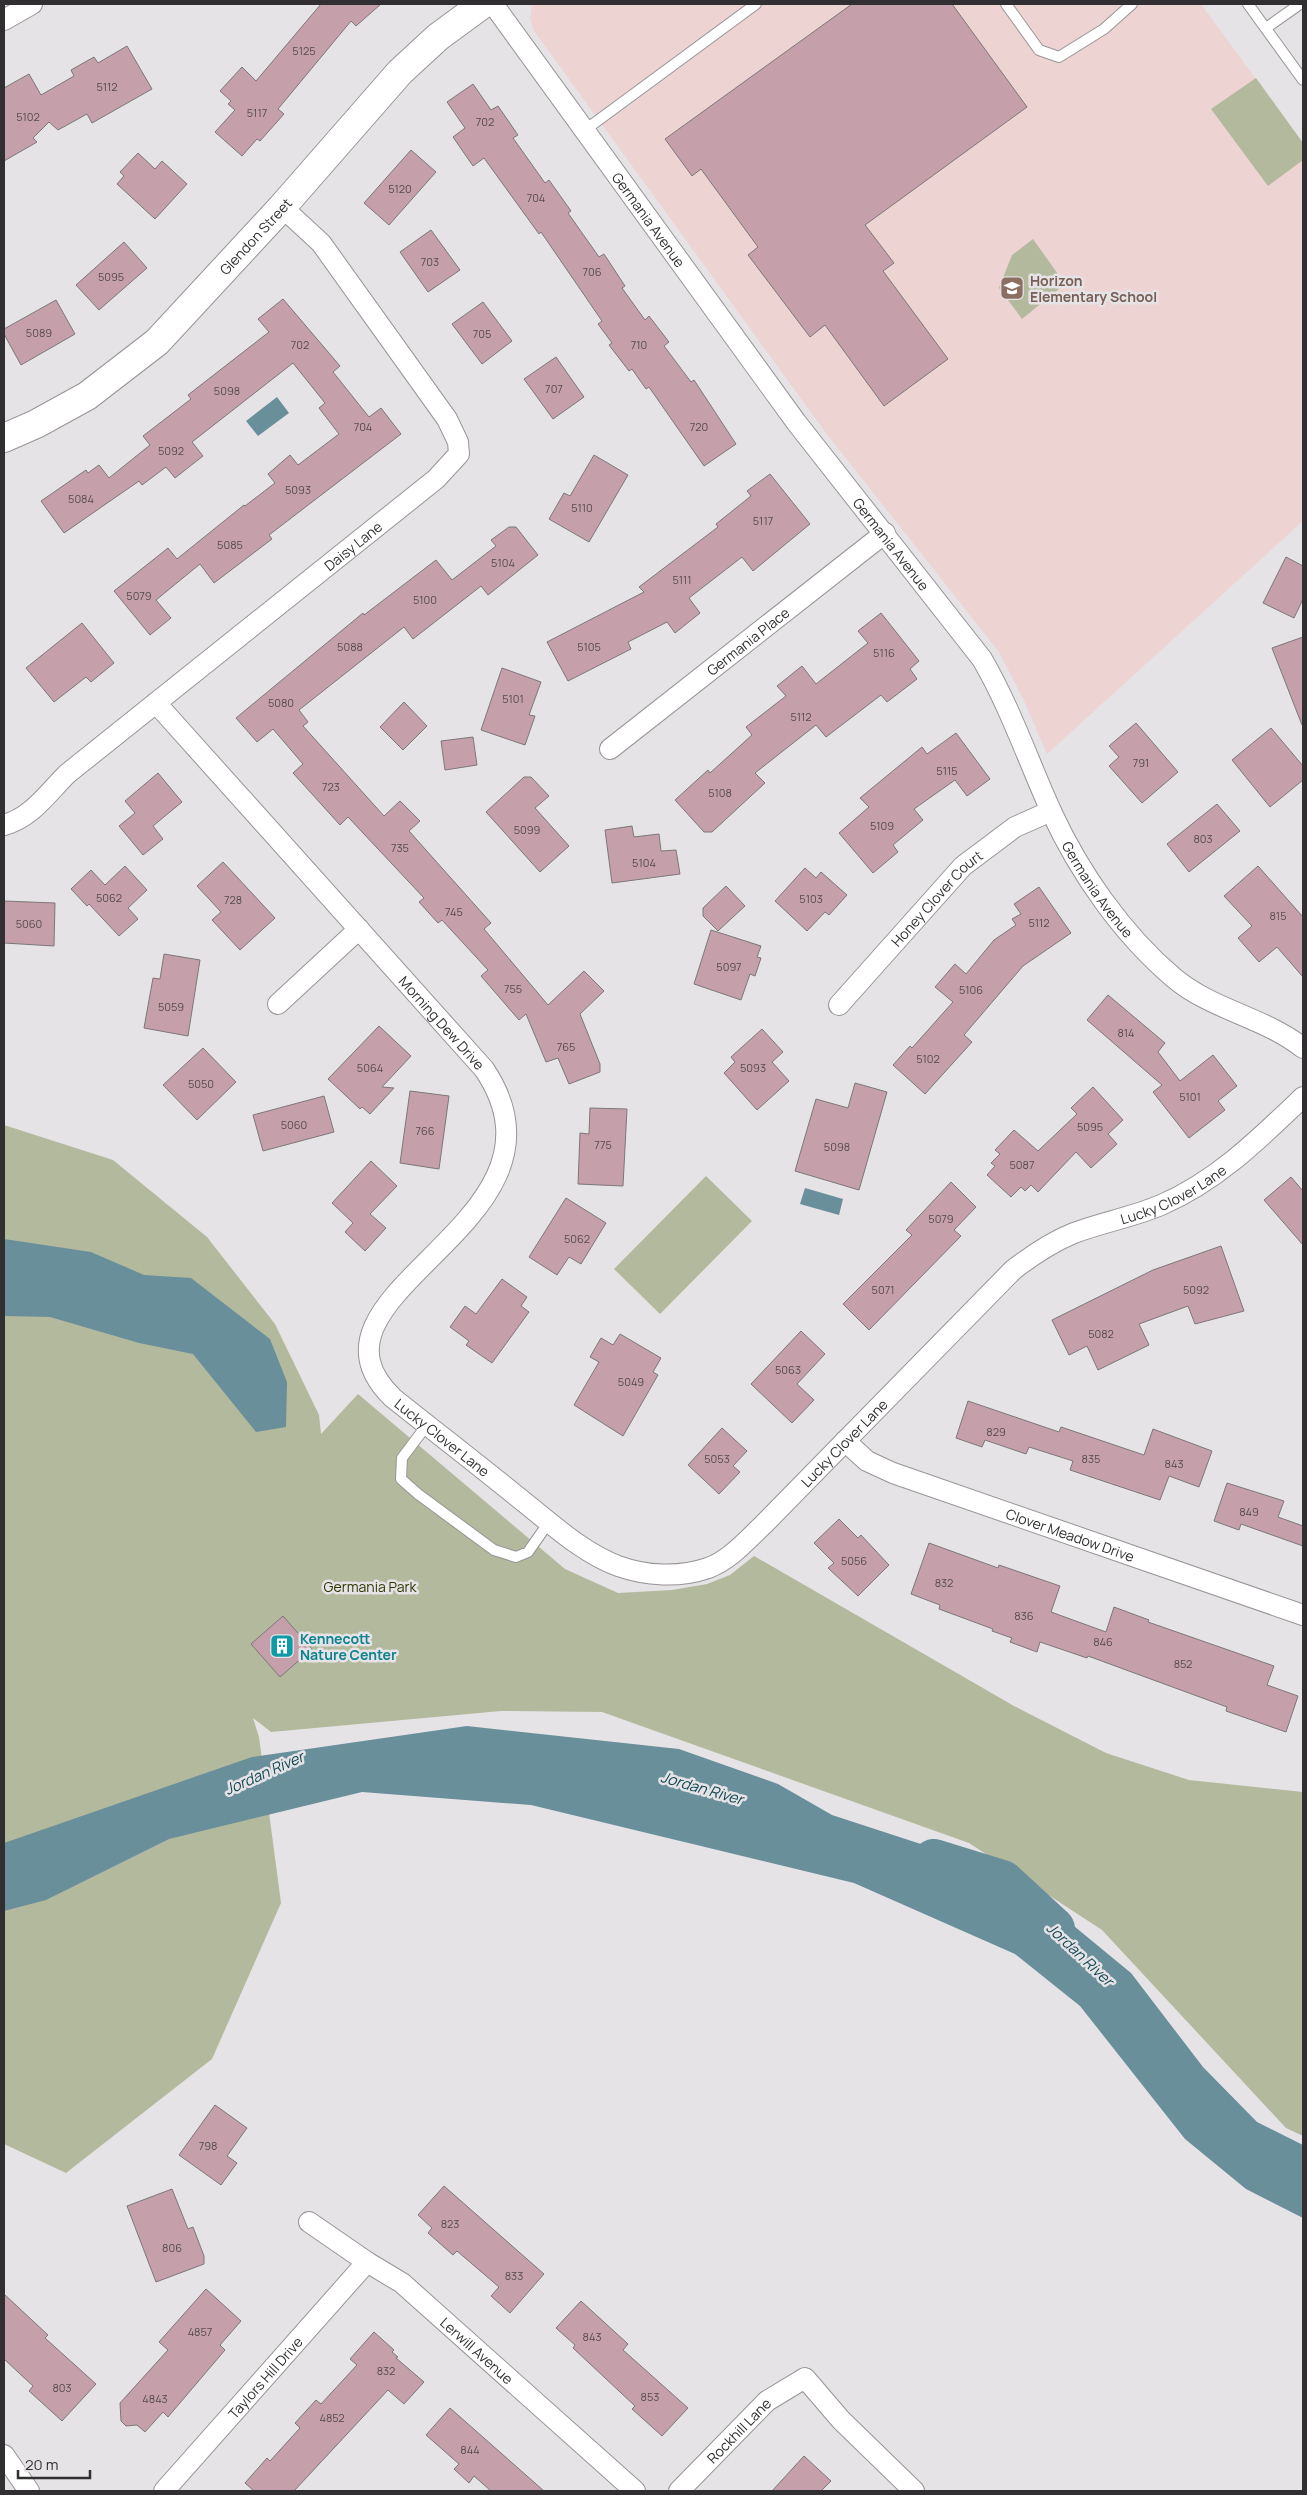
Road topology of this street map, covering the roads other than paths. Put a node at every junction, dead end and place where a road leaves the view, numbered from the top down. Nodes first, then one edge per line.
1 (32, 4) edge
2 (483, 4) edge
3 (493, 4) edge
4 (756, 4) edge
5 (1006, 4) edge
6 (1132, 4) edge
7 (1248, 4) edge
8 (1300, 4) edge
9 (4, 20) edge
10 (1266, 28) junction
11 (1303, 80) edge
12 (584, 130) junction
13 (282, 207) junction
14 (4, 438) edge
15 (885, 533) junction
16 (156, 703) junction
17 (610, 749) dead end
18 (1051, 811) junction
19 (4, 825) edge
20 (359, 929) junction
21 (278, 1004) dead end
22 (839, 1005) dead end
23 (1303, 1048) edge
24 (1303, 1097) edge
25 (378, 1382) joint
26 (428, 1425) junction
27 (845, 1441) junction
28 (549, 1522) junction
29 (1303, 1615) edge
30 (308, 2222) dead end
31 (367, 2262) junction
32 (4, 2454) edge
33 (29, 2491) edge
34 (164, 2491) edge
35 (635, 2491) edge
36 (679, 2491) edge
37 (914, 2491) edge

1 - 9 street
2 - 13 street, Glendon Street
3 - 12 street, Germania Avenue
4 - 12 lane
5 - 6 lane
7 - 10 lane
8 - 10 lane
10 - 11 lane
12 - 15 street, Germania Avenue
13 - 14 street, Glendon Street
13 - 16 street, Daisy Lane
15 - 17 street, Germania Place
15 - 18 street, Germania Avenue
16 - 19 street, Daisy Lane
16 - 20 street, Morning Dew Drive
18 - 22 street, Honey Clover Court
18 - 23 street, Germania Avenue
20 - 21 street
20 - 25 street, Morning Dew Drive
24 - 27 street, Lucky Clover Lane
25 - 26 street, Lucky Clover Lane
26 - 28 street, Lucky Clover Lane
26 - 28 lane
27 - 28 street, Lucky Clover Lane
27 - 29 street, Clover Meadow Drive
30 - 31 street, Lerwill Avenue
31 - 34 street, Taylors Hill Drive
31 - 35 street, Lerwill Avenue
32 - 33 street
36 - 37 street, Rockhill Lane

